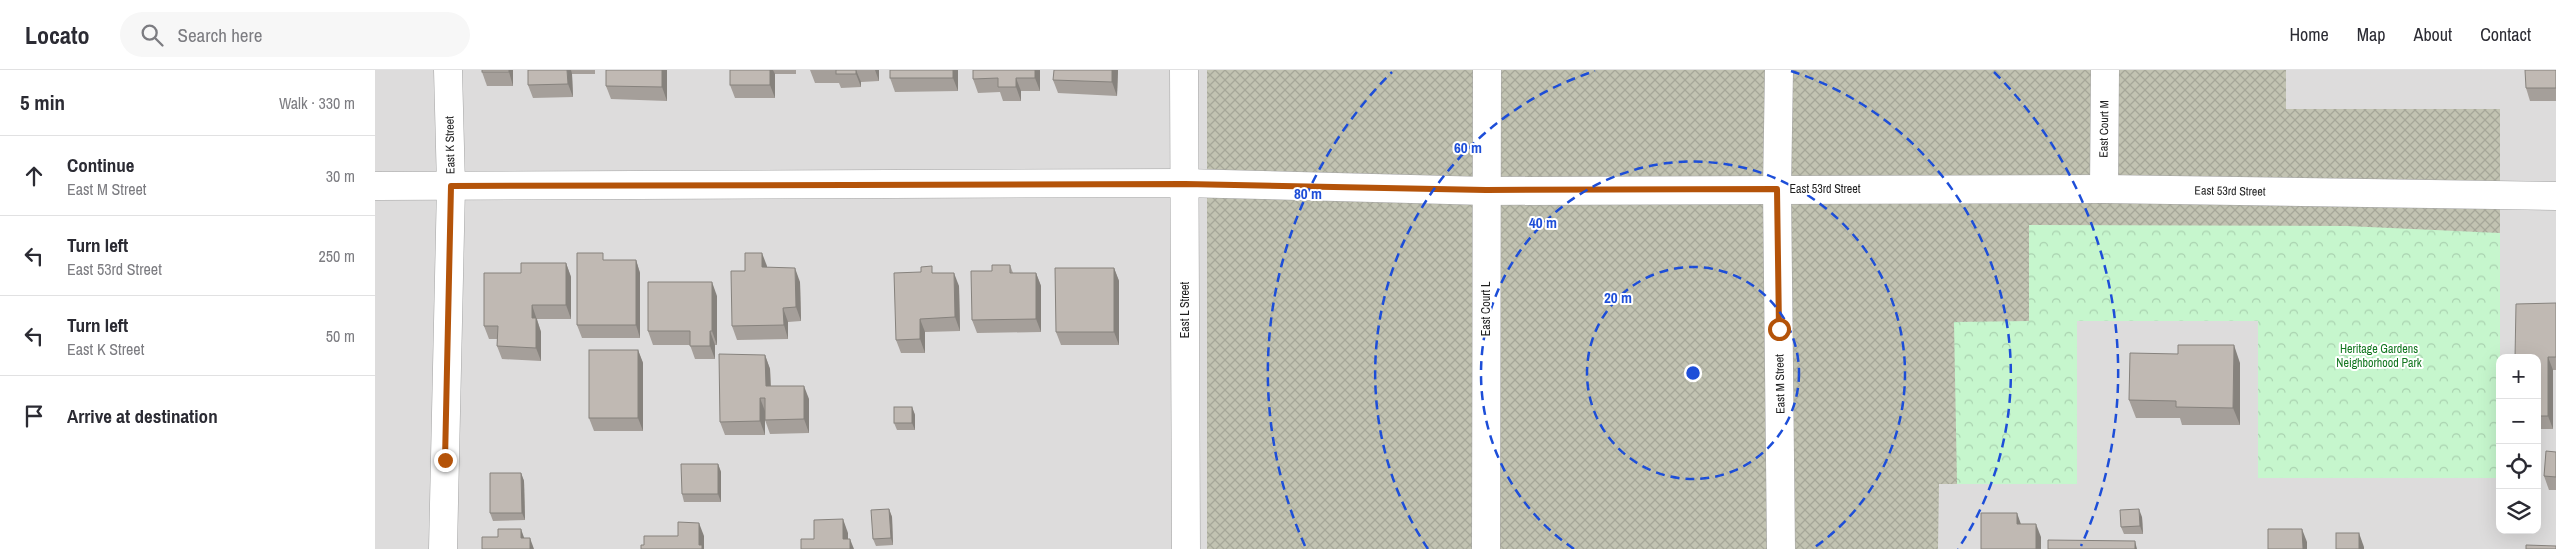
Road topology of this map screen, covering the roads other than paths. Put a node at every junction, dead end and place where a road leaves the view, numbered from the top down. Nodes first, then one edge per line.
1 (448, 70) edge
2 (1184, 70) edge
3 (1487, 70) edge
4 (1779, 70) edge
5 (2105, 70) edge
6 (1185, 184) junction
7 (375, 186) edge
8 (451, 186) junction
9 (1777, 189) junction
10 (2103, 189) junction
11 (1486, 190) junction
12 (2556, 196) edge
13 (443, 549) edge
14 (1186, 549) edge
15 (1486, 549) edge
16 (1781, 549) edge

1 - 8 street, East K Street
2 - 6 street, East L Street
3 - 11 street, East Court L
4 - 9 street, East M Street
5 - 10 street, East Court M
6 - 8 street, East 53rd Street
6 - 11 street, East 53rd Street
6 - 14 street, East L Street
7 - 8 street, East 53rd Street
8 - 13 street, East K Street
9 - 10 street, East 53rd Street
9 - 11 street, East 53rd Street
9 - 16 street, East M Street
10 - 12 street, East 53rd Street
11 - 15 street, East Court L

